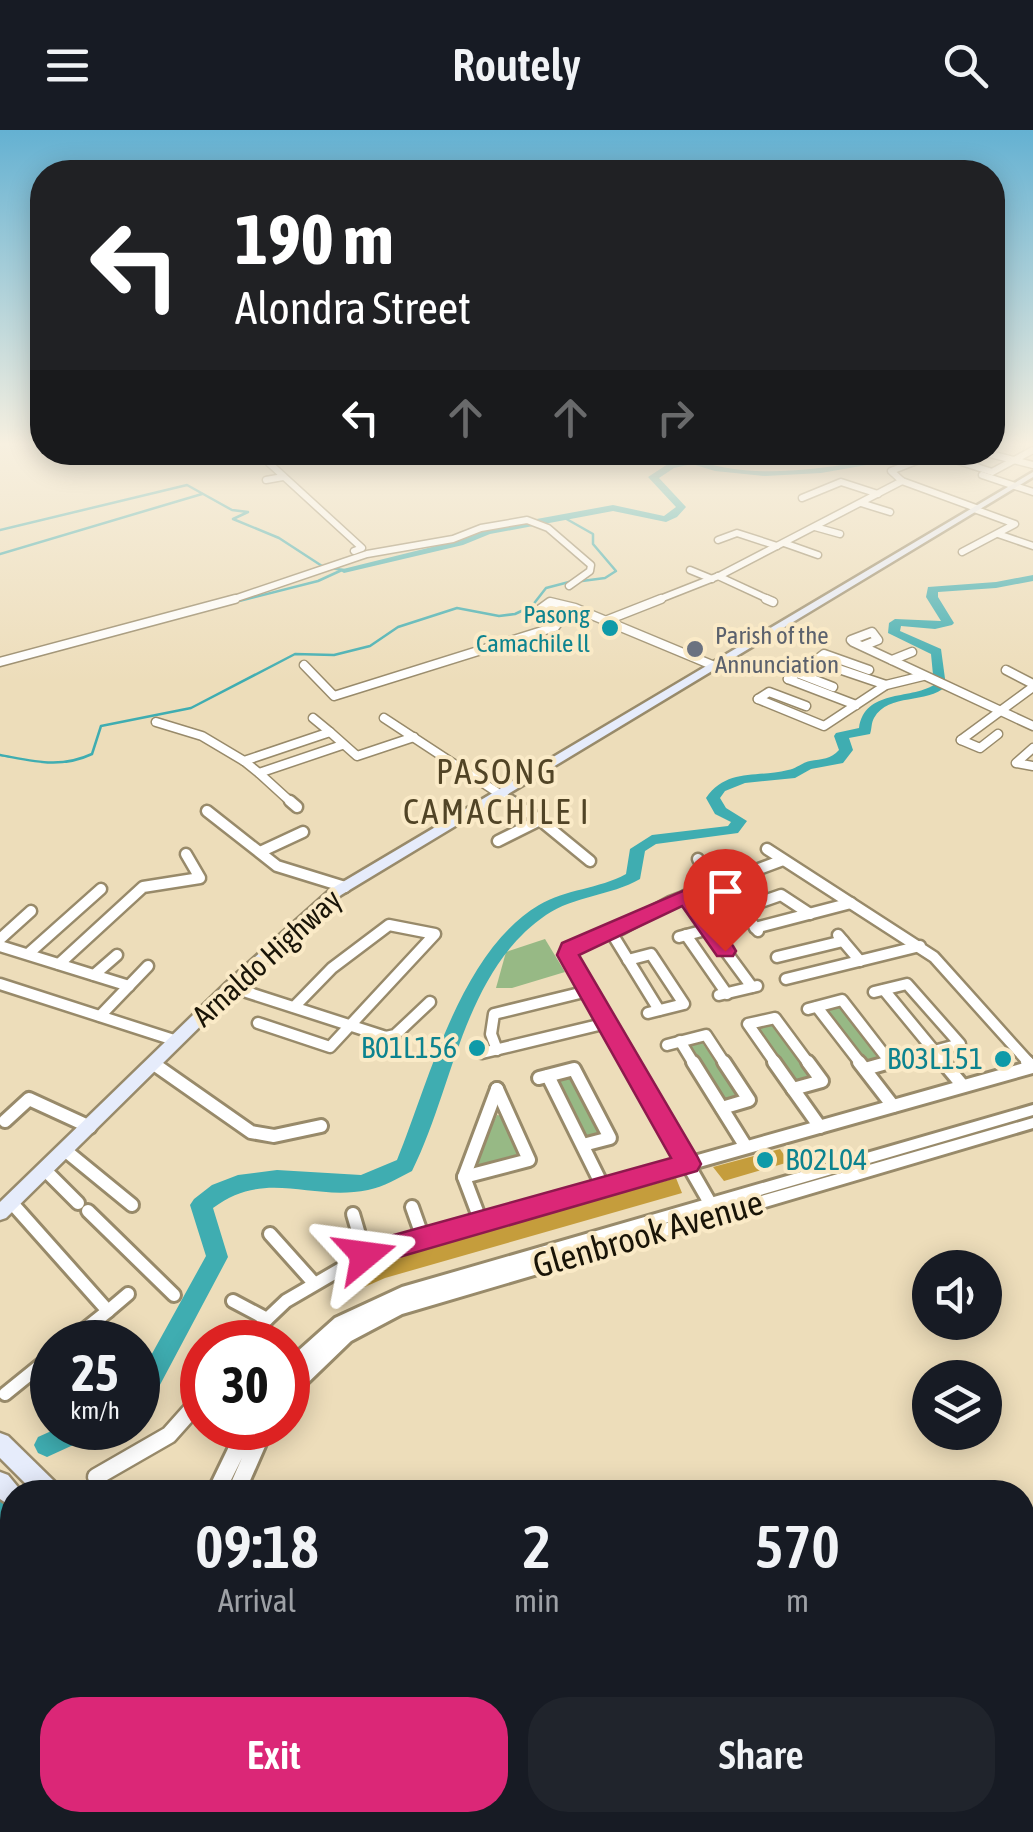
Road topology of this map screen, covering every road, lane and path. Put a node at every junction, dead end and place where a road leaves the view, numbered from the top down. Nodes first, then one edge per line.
1 (334, 522) edge
2 (527, 522) edge
3 (540, 522) edge
4 (822, 522) edge
5 (951, 522) edge
6 (1010, 522) edge
7 (815, 526) junction
8 (997, 533) junction
9 (840, 534) dead end
10 (718, 540) dead end
11 (780, 544) junction
12 (1033, 546) edge
13 (962, 552) dead end
14 (818, 555) dead end
15 (324, 566) junction
16 (690, 570) dead end
17 (715, 578) junction
18 (573, 583) dead end
19 (773, 602) dead end
20 (604, 621) junction
21 (863, 646) dead end
22 (912, 652) dead end
23 (892, 660) junction
24 (0, 662) edge
25 (304, 665) dead end
26 (712, 665) junction
27 (1006, 670) dead end
28 (860, 676) junction
29 (923, 676) junction
30 (886, 685) junction
31 (1033, 685) edge
32 (824, 693) junction
33 (1017, 699) junction
34 (856, 705) junction
35 (1033, 706) edge
36 (999, 713) junction
37 (794, 714) junction
38 (313, 718) dead end
39 (384, 718) dead end
40 (156, 722) dead end
41 (1033, 726) edge
42 (980, 727) junction
43 (330, 732) junction
44 (414, 737) junction
45 (342, 745) junction
46 (1033, 748) edge
47 (244, 761) junction
48 (1033, 766) edge
49 (260, 774) junction
50 (498, 794) junction
51 (297, 807) dead end
52 (207, 811) dead end
53 (540, 820) junction
54 (304, 832) dead end
55 (498, 841) dead end
56 (767, 849) dead end
57 (260, 852) junction
58 (186, 854) dead end
59 (698, 859) dead end
60 (783, 860) junction
61 (590, 861) dead end
62 (714, 886) junction
63 (101, 888) dead end
64 (336, 893) junction
65 (685, 896) junction
66 (851, 904) junction
67 (627, 908) dead end
68 (31, 911) dead end
69 (810, 914) junction
70 (636, 919) junction
71 (709, 929) junction
72 (611, 932) junction
73 (0, 942) edge
74 (920, 946) junction
75 (28, 954) junction
76 (117, 955) dead end
77 (628, 960) junction
78 (860, 961) junction
79 (59, 964) junction
80 (148, 966) dead end
81 (94, 975) junction
82 (0, 984) edge
83 (129, 986) junction
84 (231, 987) junction
85 (588, 990) junction
86 (430, 1002) dead end
87 (294, 1006) junction
88 (100, 1016) junction
89 (258, 1023) dead end
90 (607, 1023) junction
91 (354, 1025) junction
92 (177, 1041) junction
93 (497, 1050) junction
94 (934, 1051) junction
95 (482, 1054) dead end
96 (154, 1064) junction
97 (865, 1069) junction
98 (963, 1086) junction
99 (794, 1089) junction
100 (894, 1106) junction
101 (722, 1108) junction
102 (1033, 1110) edge
103 (5, 1120) dead end
104 (1033, 1123) edge
105 (321, 1126) dead end
106 (820, 1126) junction
107 (90, 1127) junction
108 (582, 1146) junction
109 (746, 1147) junction
110 (66, 1151) junction
111 (688, 1164) junction
112 (45, 1170) junction
113 (464, 1178) junction
114 (603, 1188) junction
115 (710, 1203) junction
116 (132, 1205) dead end
117 (412, 1206) dead end
118 (6, 1207) edge
119 (353, 1214) dead end
120 (481, 1222) junction
121 (270, 1234) dead end
122 (423, 1238) junction
123 (365, 1255) junction
124 (313, 1282) junction
125 (128, 1294) dead end
126 (174, 1296) dead end
127 (233, 1301) dead end
128 (108, 1311) junction
129 (266, 1319) joint
130 (97, 1320) edge
131 (310, 1350) edge
132 (310, 1369) edge
133 (30, 1374) edge
134 (5, 1394) dead end
135 (180, 1425) edge
136 (0, 1443) edge
137 (236, 1450) edge
138 (254, 1450) edge
139 (96, 1477) dead end
140 (37, 1480) edge
141 (222, 1480) edge
142 (241, 1480) edge

1 - 15 street
2 - 15 street
3 - 18 street
4 - 7 street
5 - 26 main road, Arnaldo Highway
6 - 8 street
7 - 9 street
7 - 11 street
8 - 12 street
8 - 13 street
10 - 11 street
11 - 14 street
11 - 17 street
15 - 24 street
16 - 17 street
17 - 19 street
17 - 20 street
20 - 25 street
20 - 26 street
21 - 23 street
22 - 23 street
23 - 29 street
26 - 50 main road, Arnaldo Highway
27 - 31 street
28 - 28 street
28 - 30 street
29 - 30 street
29 - 36 street
30 - 34 street
31 - 33 street
32 - 32 street
32 - 34 street
33 - 35 street
33 - 36 street
34 - 37 street
36 - 41 street
36 - 42 street
37 - 37 street
38 - 43 street
39 - 44 street
40 - 47 street
42 - 42 street
43 - 45 street
43 - 47 street
44 - 45 street
44 - 50 street
45 - 49 street
46 - 48 street
47 - 49 street
49 - 51 street
50 - 53 street
50 - 64 main road, Arnaldo Highway
52 - 57 street
53 - 55 street
53 - 61 street
54 - 57 street
56 - 60 street
57 - 64 street
58 - 79 street
59 - 62 street
60 - 62 street
60 - 66 street
62 - 65 street
63 - 75 street
64 - 84 main road, Arnaldo Highway
65 - 70 street
65 - 71 street
66 - 69 street
66 - 74 street
67 - 70 street
68 - 73 street
69 - 69 street
70 - 72 street
71 - 71 street
72 - 77 street
72 - 85 street
73 - 75 street
74 - 78 street
74 - 98 street
75 - 79 street
76 - 81 street
77 - 77 street
78 - 78 street
79 - 81 street
80 - 83 street
81 - 83 street
82 - 88 street
83 - 88 street
84 - 87 street
84 - 92 main road, Arnaldo Highway
85 - 90 street
85 - 93 street
86 - 91 street
87 - 91 street
87 - 91 street
88 - 92 street
89 - 91 street
90 - 93 street
90 - 111 street
92 - 96 main road, Arnaldo Highway
93 - 95 street
94 - 94 street
94 - 98 street
96 - 105 street
96 - 107 main road, Arnaldo Highway
97 - 97 street
97 - 100 street
98 - 100 street
99 - 99 street
99 - 106 street
100 - 106 street
101 - 101 street
101 - 109 street
102 - 115 street, Glenbrook Avenue
103 - 107 street
104 - 132 street, Glenbrook Avenue
106 - 109 street
107 - 110 main road, Arnaldo Highway
108 - 108 street
108 - 114 street
109 - 111 street
110 - 112 main road, Arnaldo Highway
110 - 116 street
111 - 114 street
111 - 115 street
112 - 118 main road, Arnaldo Highway
112 - 126 street
113 - 113 street
113 - 120 street
114 - 120 street
115 - 131 street, Glenbrook Avenue
117 - 122 street
118 - 128 street
119 - 123 street
120 - 122 street
121 - 124 street
122 - 123 street
123 - 124 street
124 - 129 street
125 - 128 street
127 - 129 street
128 - 130 street
133 - 134 street
135 - 139 street
136 - 140 main road
137 - 141 street
138 - 142 street

